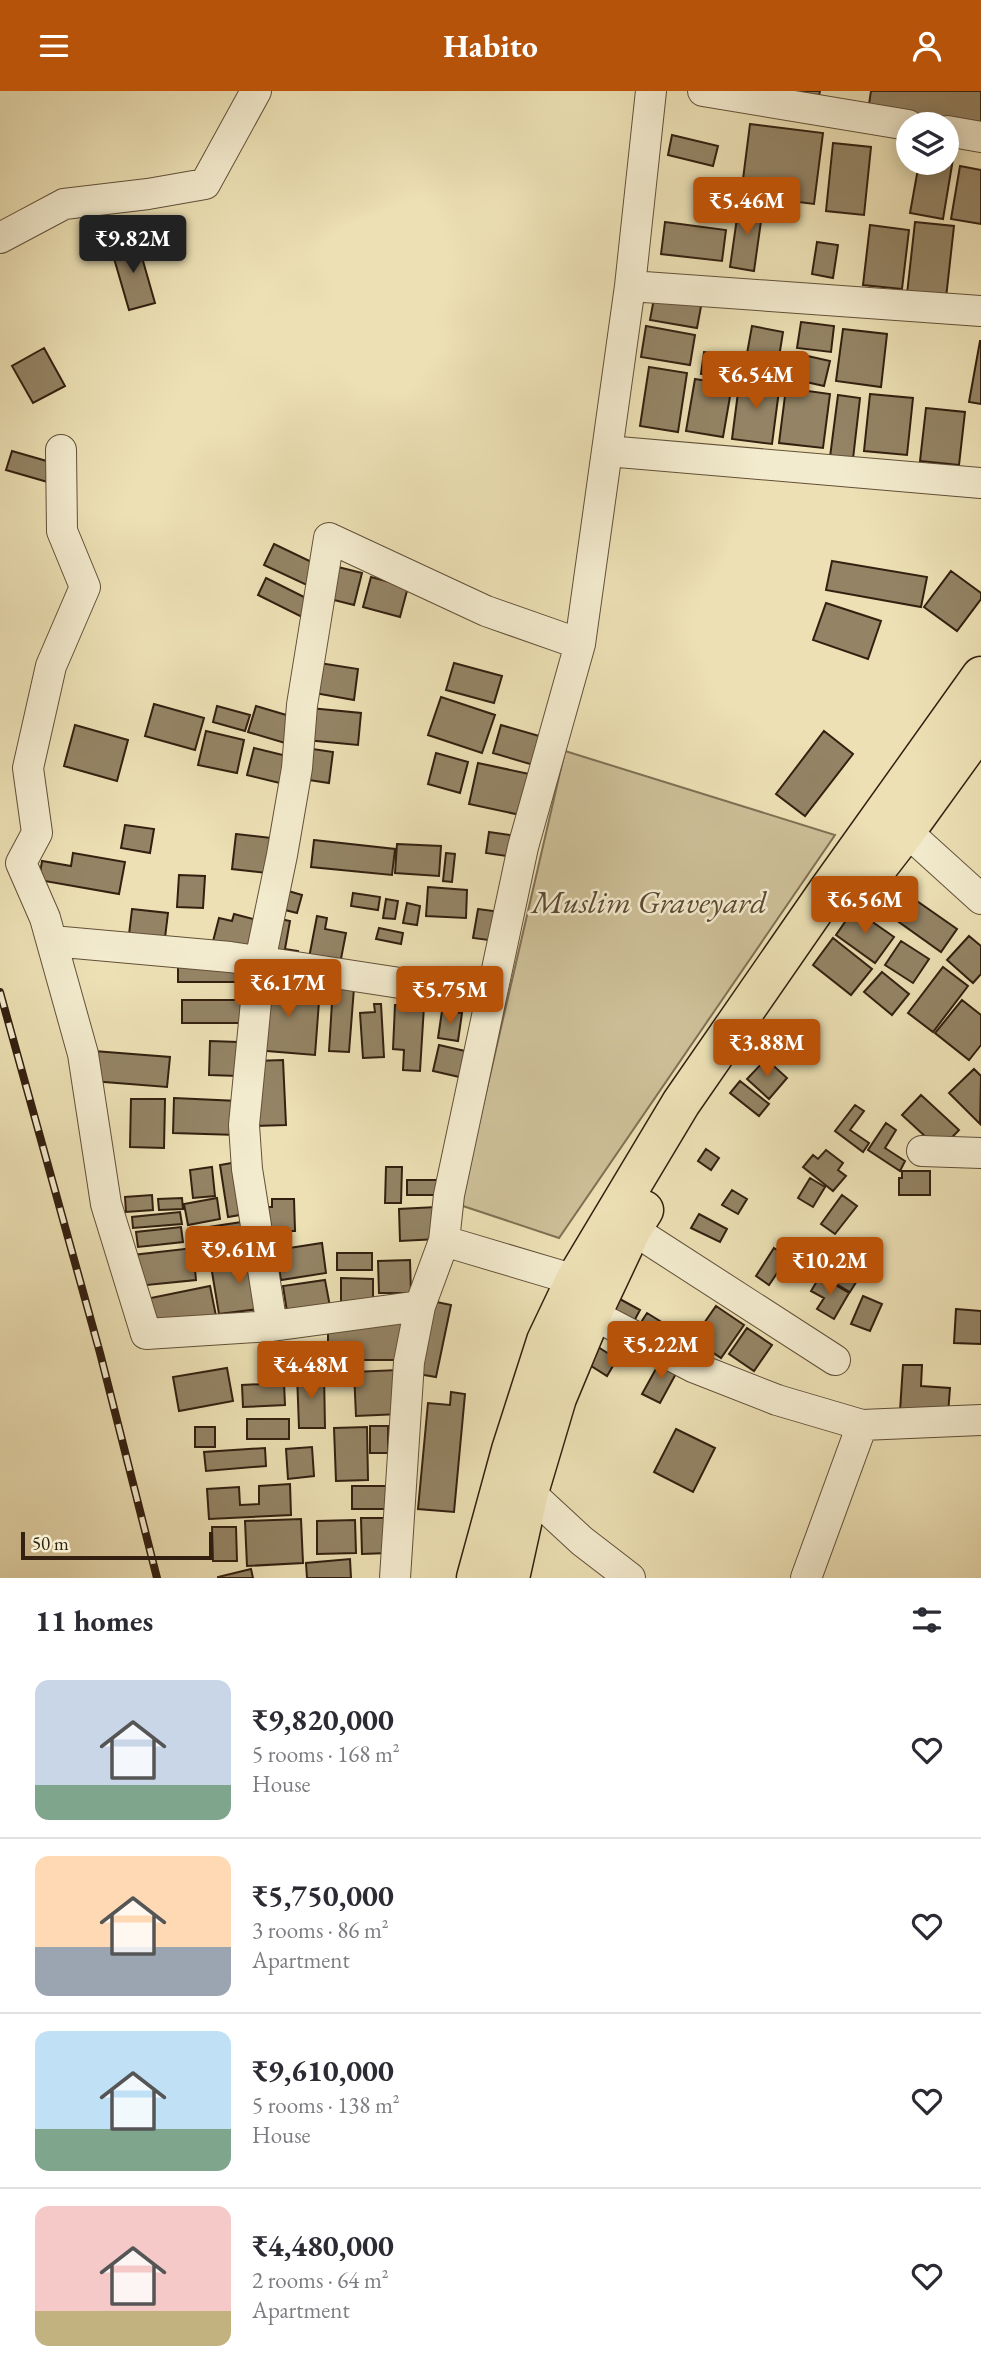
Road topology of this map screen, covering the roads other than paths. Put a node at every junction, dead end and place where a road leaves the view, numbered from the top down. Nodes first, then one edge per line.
1 (256, 91) edge
2 (651, 91) edge
3 (703, 91) edge
4 (851, 103) edge
5 (896, 120) edge
6 (959, 133) edge
7 (981, 137) edge
8 (0, 238) edge
9 (629, 286) junction
10 (981, 311) edge
11 (61, 450) dead end
12 (607, 451) junction
13 (981, 483) edge
14 (580, 644) junction
15 (981, 675) edge
16 (981, 727) edge
17 (906, 831) junction
18 (981, 898) edge
19 (52, 941) junction
20 (260, 961) junction
21 (491, 997) junction
22 (922, 1151) dead end
23 (981, 1153) edge
24 (632, 1229) junction
25 (444, 1241) junction
26 (590, 1296) junction
27 (420, 1306) junction
28 (272, 1326) junction
29 (835, 1360) dead end
30 (981, 1420) edge
31 (863, 1425) junction
32 (529, 1492) junction
33 (395, 1578) edge
34 (476, 1578) edge
35 (510, 1578) edge
36 (630, 1578) edge
37 (806, 1578) edge

1 - 8 street
2 - 9 street
3 - 4 street
4 - 5 street
6 - 7 street
9 - 10 street
9 - 12 street
11 - 19 street
12 - 13 street
12 - 14 street
14 - 20 street
14 - 21 street
15 - 26 highway
16 - 17 highway
17 - 18 street
17 - 24 highway
19 - 20 street
19 - 28 street
20 - 21 street
20 - 28 street
21 - 25 street
22 - 23 street
24 - 26 highway
24 - 29 street
25 - 26 street
25 - 27 street
26 - 31 street
26 - 32 highway
26 - 34 highway
27 - 28 street
27 - 33 street
30 - 31 street
31 - 37 street
32 - 35 highway
32 - 36 street

